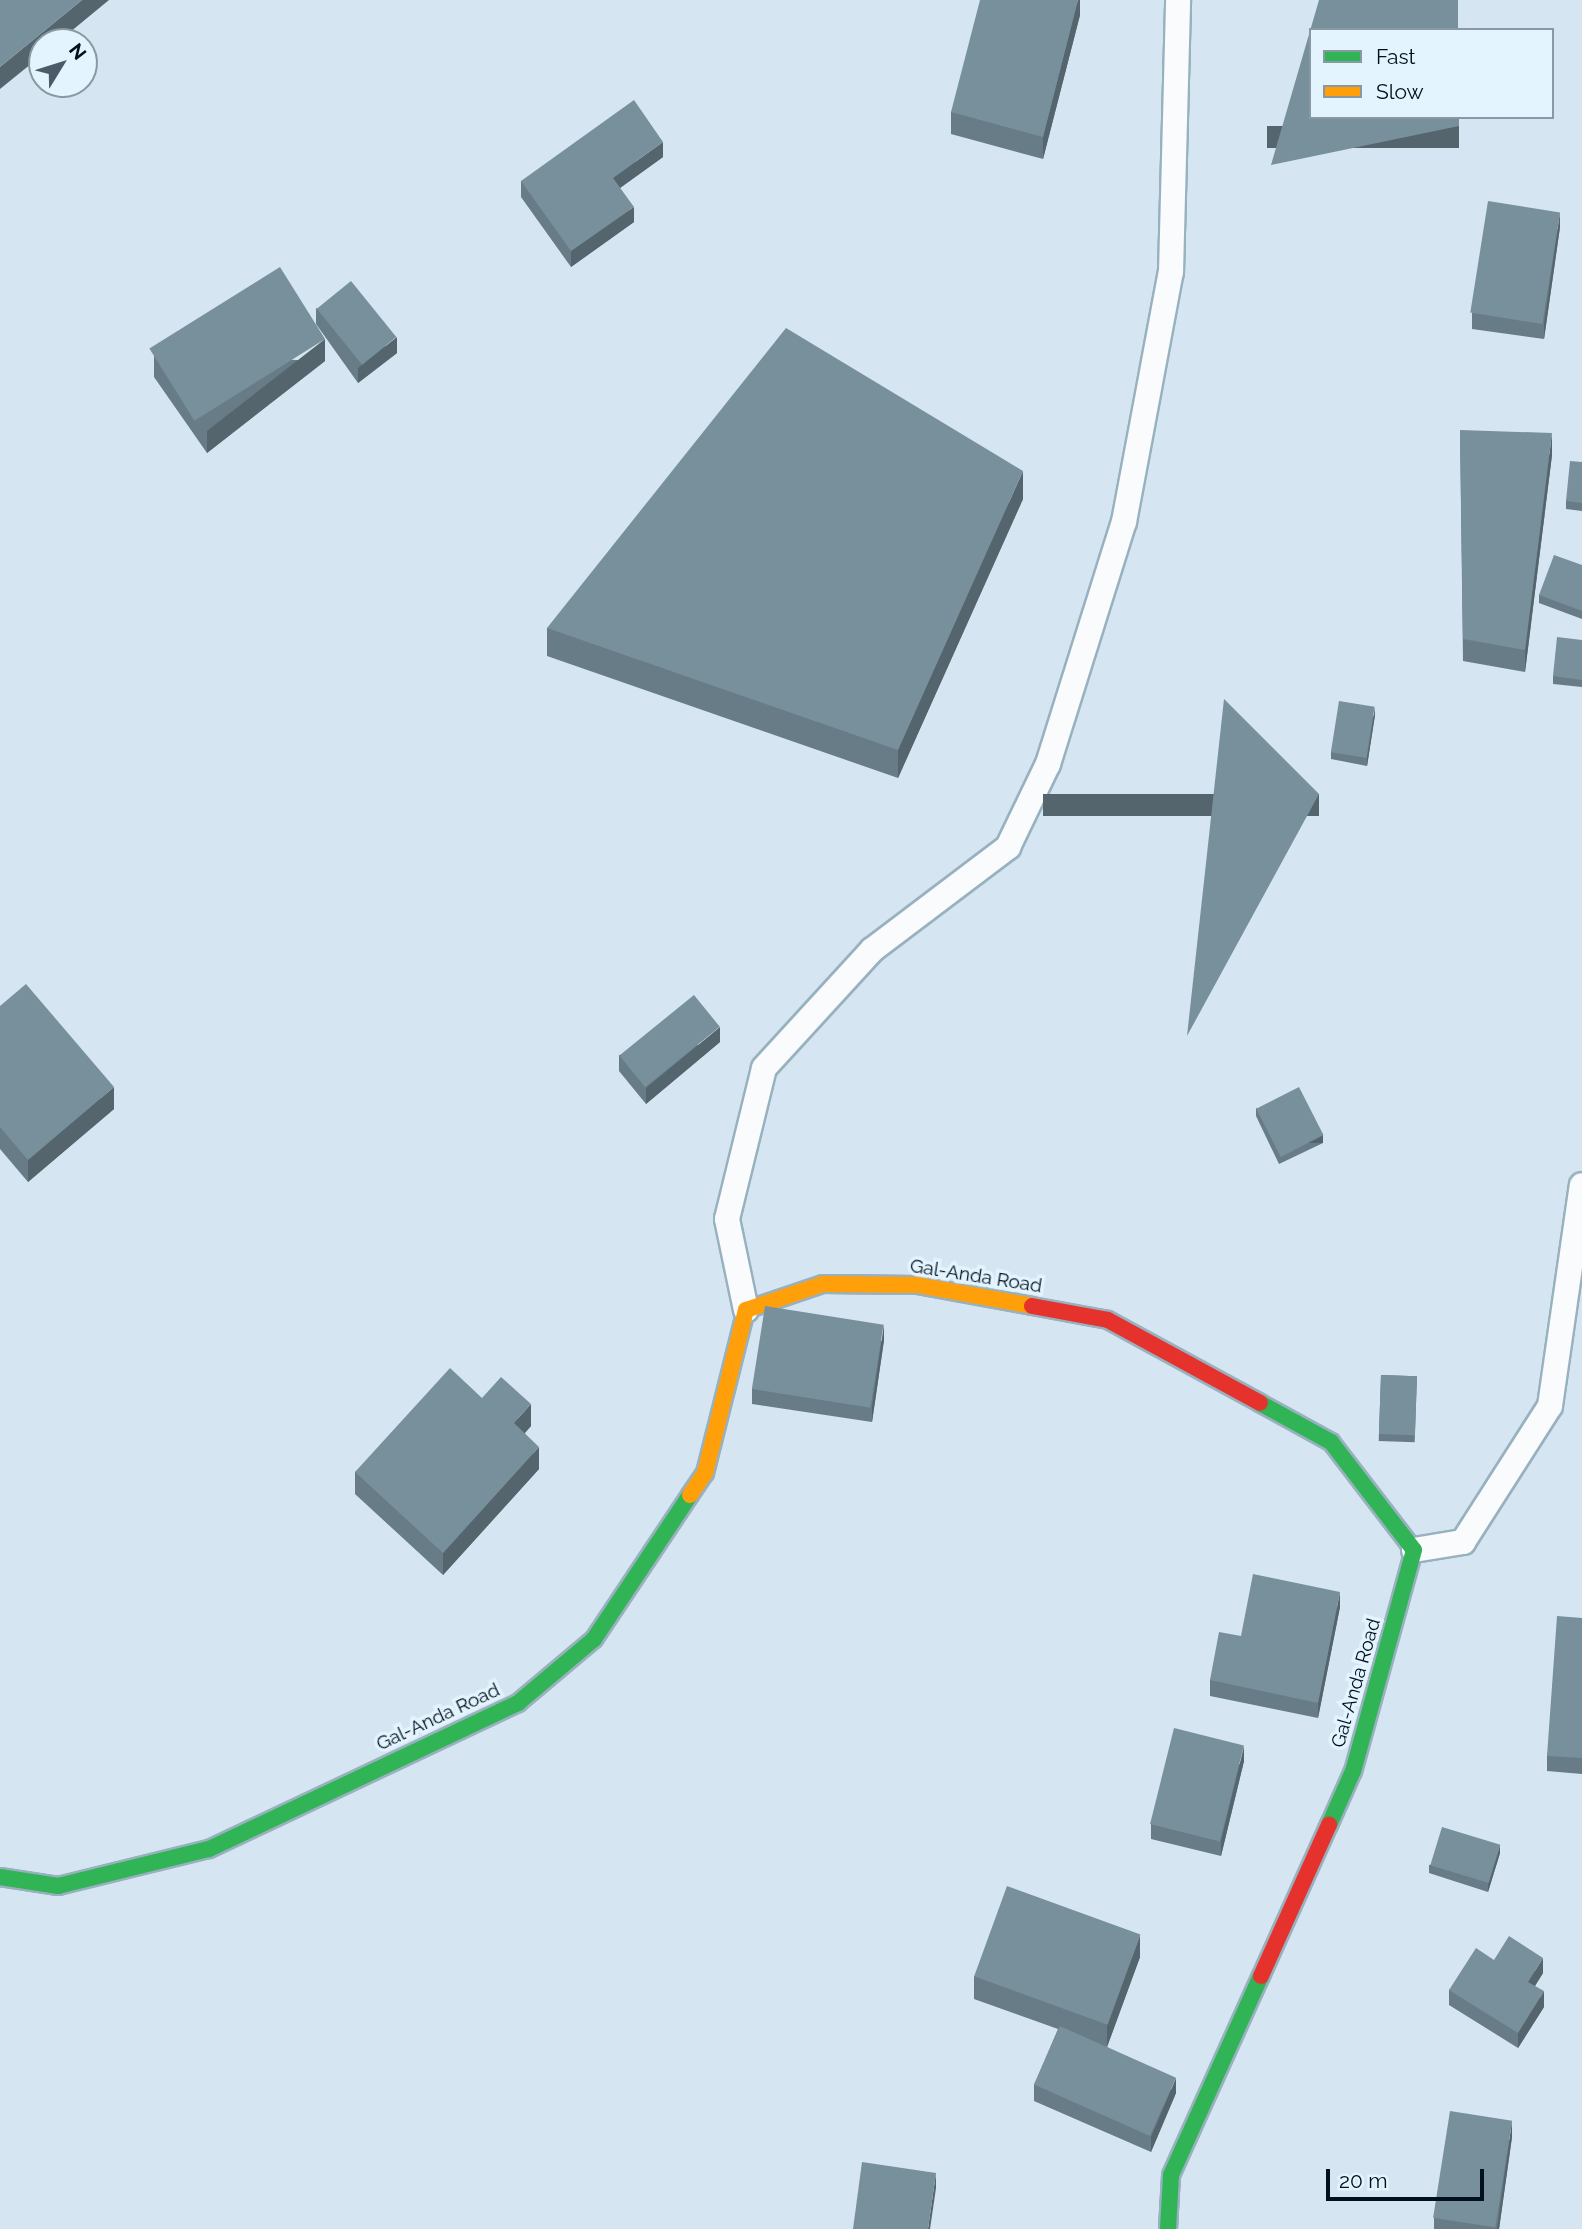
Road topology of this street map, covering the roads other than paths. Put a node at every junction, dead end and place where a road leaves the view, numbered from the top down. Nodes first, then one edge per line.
1 (1178, 0) edge
2 (1582, 1185) edge
3 (746, 1310) junction
4 (1414, 1550) junction
5 (0, 1877) edge
6 (1168, 2229) edge

1 - 3 lane
2 - 4 lane
3 - 4 street, Gal-Anda Road
3 - 5 street, Gal-Anda Road
4 - 6 street, Gal-Anda Road

